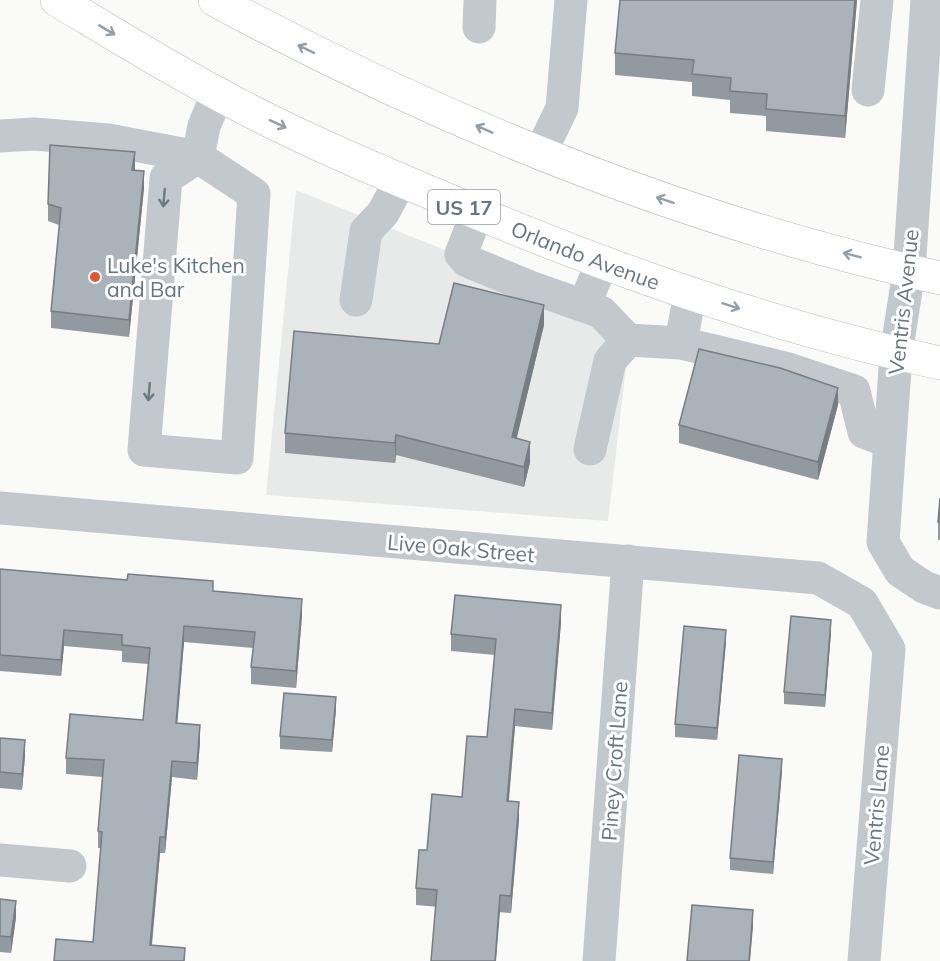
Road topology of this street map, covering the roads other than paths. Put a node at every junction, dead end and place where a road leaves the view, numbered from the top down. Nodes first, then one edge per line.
1 (57, 0) edge
2 (215, 0) edge
3 (572, 0) edge
4 (877, 0) edge
5 (927, 0) edge
6 (868, 90) dead end
7 (218, 93) junction
8 (0, 136) edge
9 (540, 154) junction
10 (198, 157) junction
11 (401, 180) junction
12 (477, 213) junction
13 (602, 262) junction
14 (909, 271) junction
15 (940, 278) edge
16 (690, 293) junction
17 (356, 300) dead end
18 (584, 306) junction
19 (628, 340) junction
20 (681, 343) junction
21 (858, 343) junction
22 (896, 354) junction
23 (940, 363) edge
24 (847, 388) junction
25 (890, 442) junction
26 (590, 449) dead end
27 (0, 508) edge
28 (628, 561) junction
29 (932, 590) edge
30 (889, 649) joint
31 (0, 860) edge
32 (70, 866) dead end
33 (599, 961) edge
34 (864, 961) edge

1 -> 7 main road, Orlando Avenue / US 17
9 -> 2 main road
3 - 9 street
4 - 6 street
5 - 14 street, Ventris Avenue
7 - 10 street
7 -> 11 main road, Orlando Avenue / US 17
8 - 10 street
14 -> 9 main road
10 -> 10 street
11 - 12 main road, Orlando Avenue / US 17
11 - 17 street
12 - 13 main road, Orlando Avenue / US 17
12 - 18 street
13 - 16 main road, Orlando Avenue / US 17
13 - 18 street
14 - 15 main road
14 - 22 street, Ventris Avenue
16 - 20 street
16 -> 21 main road, Orlando Avenue / US 17
18 - 19 street
19 - 20 street
19 - 26 street
20 - 24 street
21 - 22 main road, Orlando Avenue / US 17
21 - 24 street
22 - 23 main road, Orlando Avenue / US 17
22 - 25 street, Ventris Avenue
24 - 25 street
25 - 29 street, Ventris Avenue
27 - 28 street, Live Oak Street
28 - 30 street, Live Oak Street
28 - 33 street, Piney Croft Lane
30 - 34 street, Ventris Lane
31 - 32 street

